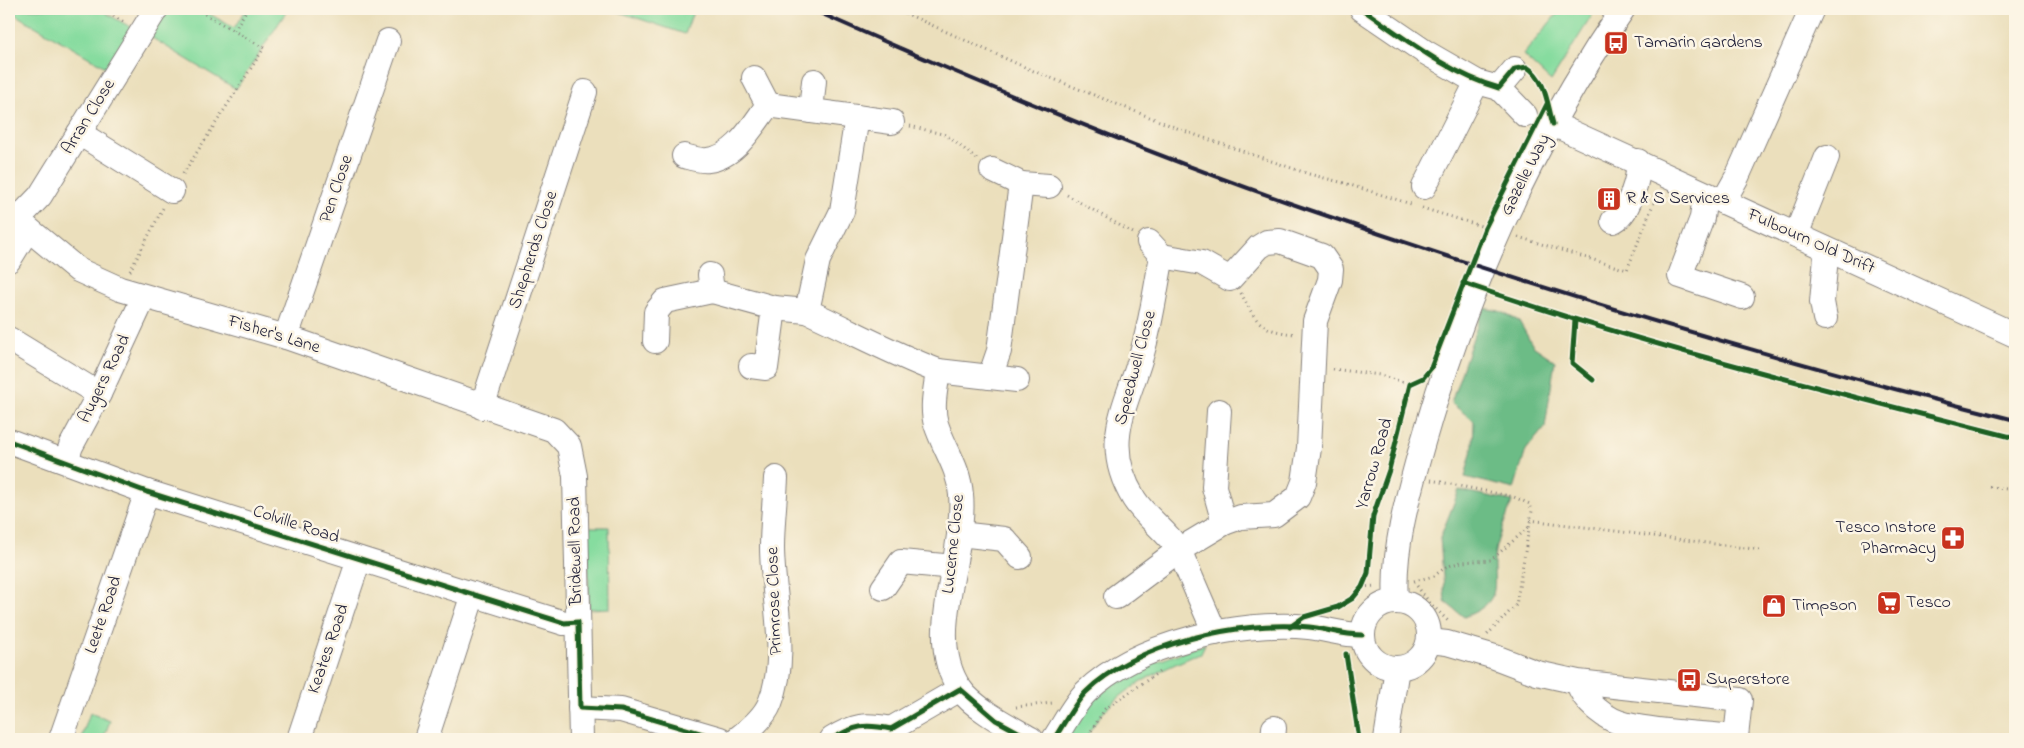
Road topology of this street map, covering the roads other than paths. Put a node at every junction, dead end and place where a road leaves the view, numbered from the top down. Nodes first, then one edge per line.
1 (156, 9) edge
2 (1362, 9) edge
3 (1623, 9) edge
4 (1812, 9) edge
5 (388, 41) dead end
6 (1515, 69) dead end
7 (754, 78) dead end
8 (814, 81) dead end
9 (1488, 85) junction
10 (585, 92) dead end
11 (768, 105) junction
12 (811, 111) junction
13 (1525, 115) dead end
14 (857, 117) junction
15 (892, 122) road end
16 (1553, 124) junction
17 (79, 133) junction
18 (684, 156) dead end
19 (1827, 157) dead end
20 (1638, 161) junction
21 (992, 170) road end
22 (1021, 184) junction
23 (1049, 186) road end
24 (1424, 187) dead end
25 (172, 191) road end
26 (1714, 198) junction
27 (18, 221) edge
28 (1613, 221) dead end
29 (1796, 235) junction
30 (1824, 248) junction
31 (9, 260) edge
32 (144, 297) junction
33 (1742, 297) dead end
34 (774, 308) junction
35 (807, 311) junction
36 (1825, 318) dead end
37 (2015, 335) edge
38 (286, 338) junction
39 (9, 339) edge
40 (655, 341) dead end
41 (751, 366) dead end
42 (938, 371) junction
43 (990, 377) junction
44 (1017, 380) dead end
45 (99, 394) junction
46 (482, 407) junction
47 (1219, 411) dead end
48 (554, 430) joint
49 (9, 442) edge
50 (66, 461) junction
51 (778, 478) dead end
52 (147, 492) junction
53 (1224, 523) junction
54 (959, 534) junction
55 (1179, 550) junction
56 (1020, 557) dead end
57 (359, 560) junction
58 (954, 567) junction
59 (883, 588) dead end
60 (473, 594) junction
61 (1116, 597) dead end
62 (1396, 601) junction
63 (578, 622) junction
64 (1215, 633) junction
65 (1362, 635) junction
66 (1429, 641) junction
67 (1397, 668) junction
68 (1578, 682) junction
69 (960, 690) junction
70 (580, 708) junction
71 (891, 734) edge
72 (61, 739) edge
73 (299, 739) edge
74 (426, 739) edge
75 (581, 739) edge
76 (720, 739) edge
77 (737, 739) edge
78 (832, 739) edge
79 (1031, 739) edge
80 (1054, 739) edge
81 (1386, 739) edge

1 - 17 street, Arran Close
2 - 9 street
3 - 16 street, Gazelle Way
4 - 26 street
5 - 38 street, Pen Close
6 - 9 street
7 - 11 street
8 - 12 street
9 - 13 street
9 - 24 street
10 - 46 street, Shepherds Close
11 - 12 street
11 - 18 street
12 - 14 street
14 - 15 street
14 - 35 street
16 - 20 street, Fulbourn Old Drift
16 - 62 street, Gazelle Way
17 - 25 street
17 - 27 street, Arran Close
19 - 29 street
20 - 26 street, Fulbourn Old Drift
20 - 28 street
21 - 22 street
22 - 23 street
22 - 43 street
26 - 29 street, Fulbourn Old Drift
26 - 33 street
27 - 31 street, Arran Close
27 - 32 street, Fisher's Lane
29 - 30 street, Fulbourn Old Drift
30 - 36 street
30 - 37 street, Fulbourn Old Drift
32 - 38 street, Fisher's Lane
32 - 45 street, Augers Road
34 - 35 street
34 - 40 street
34 - 41 street
35 - 42 street
38 - 46 street, Fisher's Lane
39 - 45 street
42 - 43 street
42 - 54 street, Lucerne Close
43 - 44 street
45 - 50 street, Augers Road
46 - 48 street, Fisher's Lane
47 - 53 street
48 - 63 street, Bridewell Road
49 - 50 street, Colville Road
50 - 52 street, Colville Road
51 - 77 street, Primrose Close
52 - 57 street, Colville Road
52 - 72 street, Leete Road
53 - 55 street
53 - 55 street, Speedwell Close
54 - 56 street
54 - 58 street, Lucerne Close
55 - 61 street
55 - 64 street, Speedwell Close
57 - 60 street, Colville Road
57 - 73 street, Keates Road
58 - 59 street
58 - 69 street, Lucerne Close
60 - 63 street, Colville Road
60 - 74 street
62 - 65 street
62 - 66 street
63 - 70 street, Bridewell Road
64 - 65 street
64 - 80 street
65 - 67 street
66 - 67 street
66 - 68 street
67 - 81 street
68 - 68 street
69 - 71 street
69 - 79 street, Lucerne Close
70 - 75 street, Bridewell Road
70 - 76 street
71 - 78 street

